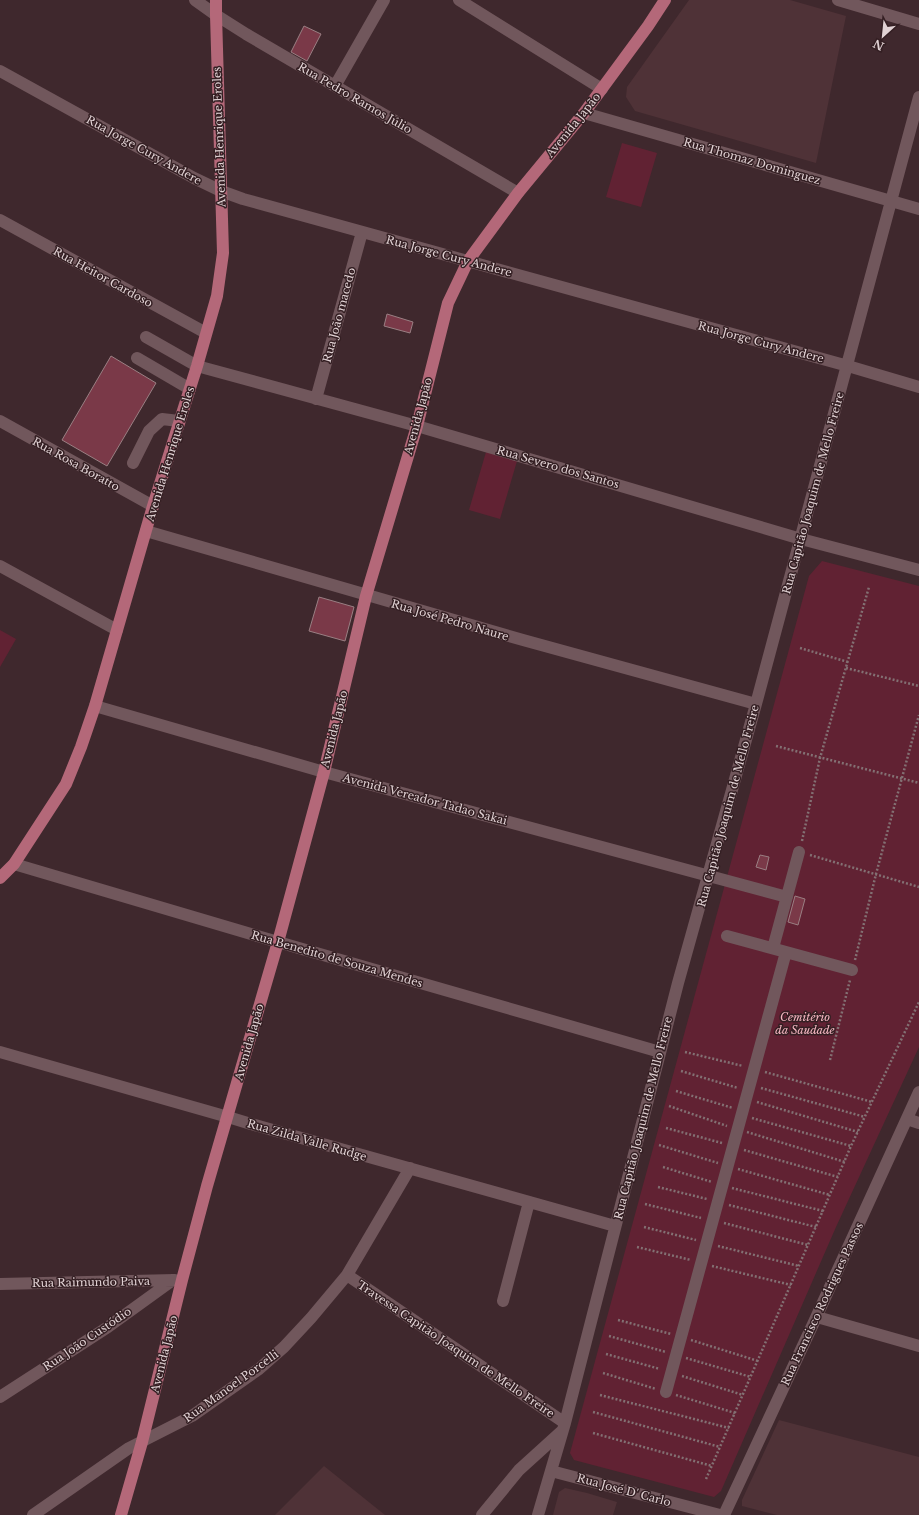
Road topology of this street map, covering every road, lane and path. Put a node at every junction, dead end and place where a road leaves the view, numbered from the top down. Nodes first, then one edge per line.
1 (195, 0) edge
2 (216, 0) edge
3 (384, 0) edge
4 (459, 0) edge
5 (665, 0) edge
6 (838, 0) edge
7 (216, 15) junction
8 (919, 24) edge
9 (0, 71) edge
10 (335, 86) junction
11 (602, 89) junction
12 (919, 97) edge
13 (584, 113) junction
14 (220, 191) junction
15 (518, 193) junction
16 (892, 201) junction
17 (919, 209) edge
18 (0, 220) edge
19 (362, 232) junction
20 (468, 261) junction
21 (206, 334) junction
22 (146, 337) dead end
23 (137, 358) dead end
24 (197, 366) junction
25 (848, 366) junction
26 (919, 387) edge
27 (190, 389) junction
28 (316, 399) junction
29 (0, 421) edge
30 (179, 421) junction
31 (417, 426) junction
32 (134, 463) dead end
33 (153, 506) junction
34 (146, 532) junction
35 (801, 539) junction
36 (0, 566) edge
37 (919, 570) edge
38 (869, 587) dead end
39 (366, 596) junction
40 (117, 630) junction
41 (800, 648) dead end
42 (848, 662) junction
43 (846, 668) junction
44 (919, 686) edge
45 (756, 704) junction
46 (96, 706) junction
47 (919, 715) edge
48 (776, 746) dead end
49 (820, 758) junction
50 (324, 772) junction
51 (902, 779) junction
52 (919, 783) edge
53 (799, 852) junction
54 (14, 864) junction
55 (876, 874) junction
56 (709, 876) junction
57 (0, 878) edge
58 (919, 887) edge
59 (787, 897) junction
60 (727, 936) dead end
61 (278, 942) junction
62 (773, 948) junction
63 (786, 952) junction
64 (852, 970) dead end
65 (919, 1002) edge
66 (0, 1052) edge
67 (660, 1052) junction
68 (685, 1052) dead end
69 (754, 1069) junction
70 (681, 1071) dead end
71 (676, 1091) dead end
72 (748, 1091) junction
73 (919, 1092) edge
74 (872, 1102) junction
75 (669, 1106) dead end
76 (742, 1113) junction
77 (228, 1117) junction
78 (865, 1117) junction
79 (907, 1120) junction
80 (919, 1123) edge
81 (666, 1128) dead end
82 (738, 1130) junction
83 (858, 1132) junction
84 (659, 1145) dead end
85 (733, 1146) junction
86 (852, 1146) junction
87 (844, 1162) junction
88 (728, 1166) junction
89 (663, 1167) dead end
90 (410, 1168) junction
91 (838, 1177) junction
92 (722, 1185) junction
93 (658, 1187) dead end
94 (830, 1195) junction
95 (529, 1202) junction
96 (718, 1202) junction
97 (645, 1204) dead end
98 (823, 1211) junction
99 (713, 1221) junction
100 (615, 1226) junction
101 (644, 1227) dead end
102 (816, 1227) junction
103 (706, 1243) junction
104 (808, 1245) junction
105 (799, 1266) junction
106 (347, 1275) junction
107 (178, 1280) junction
108 (0, 1284) edge
109 (503, 1301) dead end
110 (816, 1317) junction
111 (919, 1346) edge
112 (666, 1392) dead end
113 (600, 1395) dead end
114 (0, 1397) edge
115 (593, 1412) dead end
116 (564, 1427) junction
117 (728, 1428) junction
118 (593, 1433) dead end
119 (142, 1442) junction
120 (720, 1447) junction
121 (712, 1466) junction
122 (551, 1471) junction
123 (706, 1479) dead end
124 (33, 1515) edge
125 (121, 1515) edge
126 (482, 1515) edge
127 (538, 1515) edge
128 (720, 1515) edge
129 (724, 1515) edge

1 - 7 street, Rua Pedro Ramos Júlio
2 - 7 main road, Avenida Henrique Eroles
3 - 10 street
4 - 11 street
5 - 11 main road, Avenida Japão
6 - 8 street
7 - 10 street, Rua Pedro Ramos Júlio
7 - 14 main road, Avenida Henrique Eroles
9 - 14 street, Rua Jorge Cury Andere
10 - 15 street, Rua Pedro Ramos Júlio
11 - 13 main road, Avenida Japão
12 - 16 street, Rua Capitão Joaquim de Mello Freire
13 - 15 main road, Avenida Japão
13 - 16 street, Rua Thomaz Dominguez
14 - 19 street, Rua Jorge Cury Andere
14 - 21 main road, Avenida Henrique Eroles
15 - 20 main road, Avenida Japão
16 - 17 street, Rua Thomaz Dominguez
16 - 25 street, Rua Capitão Joaquim de Mello Freire
18 - 21 street, Rua Heitor Cardoso
19 - 20 street, Rua Jorge Cury Andere
19 - 28 street, Rua João macedo
20 - 25 street, Rua Jorge Cury Andere
20 - 31 main road, Avenida Japão
21 - 24 main road, Avenida Henrique Eroles
22 - 24 street, Rua Severo dos Santos
23 - 27 street
24 - 27 main road, Avenida Henrique Eroles
24 - 28 street, Rua Severo dos Santos
25 - 26 street, Rua Jorge Cury Andere
25 - 35 street, Rua Capitão Joaquim de Mello Freire
27 - 30 main road, Avenida Henrique Eroles
28 - 31 street, Rua Severo dos Santos
29 - 33 street, Rua Rosa Boratto
30 - 32 street
30 - 33 main road, Avenida Henrique Eroles
31 - 35 street, Rua Severo dos Santos
31 - 39 main road, Avenida Japão
33 - 34 main road, Avenida Henrique Eroles
34 - 39 street, Rua José Pedro Naure
34 - 40 main road, Avenida Henrique Eroles
35 - 37 street, Rua Severo dos Santos
35 - 45 street, Rua Capitão Joaquim de Mello Freire
36 - 40 street
38 - 42 path
39 - 45 street, Rua José Pedro Naure
39 - 50 main road, Avenida Japão
40 - 46 main road, Avenida Henrique Eroles
41 - 42 path
42 - 43 path
43 - 44 path
43 - 49 path
45 - 56 street, Rua Capitão Joaquim de Mello Freire
46 - 50 street, Avenida Vereador Tadao Sakai
46 - 54 main road, Avenida Henrique Eroles
47 - 51 path
48 - 49 path
49 - 51 path
49 - 53 path
50 - 56 street, Avenida Vereador Tadao Sakai
50 - 61 main road, Avenida Japão
51 - 52 path
51 - 55 path
53 - 55 path
53 - 59 street
54 - 57 main road, Avenida Henrique Eroles
54 - 61 street, Rua Benedito de Souza Mendes
55 - 58 path
56 - 59 street, Avenida Vereador Tadao Sakai
56 - 67 street, Rua Capitão Joaquim de Mello Freire
59 - 62 street
60 - 62 street
61 - 67 street, Rua Benedito de Souza Mendes
61 - 77 main road, Avenida Japão
62 - 63 street
63 - 64 street
63 - 69 street
65 - 74 path
66 - 77 street, Rua Zilda Valle Rudge
67 - 100 street, Rua Capitão Joaquim de Mello Freire
68 - 69 path
69 - 72 street
69 - 74 path
70 - 72 path
71 - 76 path
72 - 76 street
72 - 78 path
72 - 83 path
73 - 79 street, Rua Francisco Rodrigues Passos
74 - 78 path
75 - 82 path
76 - 82 street
76 - 86 path
77 - 90 street, Rua Zilda Valle Rudge
77 - 107 main road, Avenida Japão
78 - 83 path
79 - 80 street
79 - 110 street, Rua Francisco Rodrigues Passos
81 - 85 path
82 - 85 street
82 - 87 path
83 - 86 path
84 - 88 path
85 - 88 street
85 - 91 path
86 - 87 path
87 - 91 path
88 - 92 street
88 - 94 path
89 - 92 path
90 - 95 street, Rua Zilda Valle Rudge
90 - 106 street, Rua Manoel Porcelli
91 - 94 path
92 - 96 street
92 - 98 path
93 - 96 path
94 - 98 path
95 - 100 street, Rua Zilda Valle Rudge
95 - 109 street
96 - 99 street
96 - 102 path
97 - 99 path
98 - 102 path
99 - 103 street
99 - 104 path
100 - 116 street, Rua Capitão Joaquim de Mello Freire
101 - 103 path
102 - 104 path
103 - 105 path
103 - 112 street
104 - 105 path
105 - 117 path
106 - 116 street, Travessa Capitão Joaquim de Mello Freire
106 - 119 street, Rua Manoel Porcelli
107 - 108 street, Rua Raimundo Paiva
107 - 114 street, Rua João Custódio
107 - 119 main road, Avenida Japão
110 - 111 street
110 - 129 street, Rua Francisco Rodrigues Passos
113 - 117 path
115 - 120 path
116 - 122 street, Rua Capitão Joaquim de Mello Freire
116 - 126 street
117 - 120 path
118 - 121 path
119 - 124 street, Rua Manoel Porcelli
119 - 125 main road, Avenida Japão
120 - 121 path
121 - 123 path
122 - 127 street, Rua Capitão Joaquim de Mello Freire
122 - 128 street, Rua José D' Carlo

